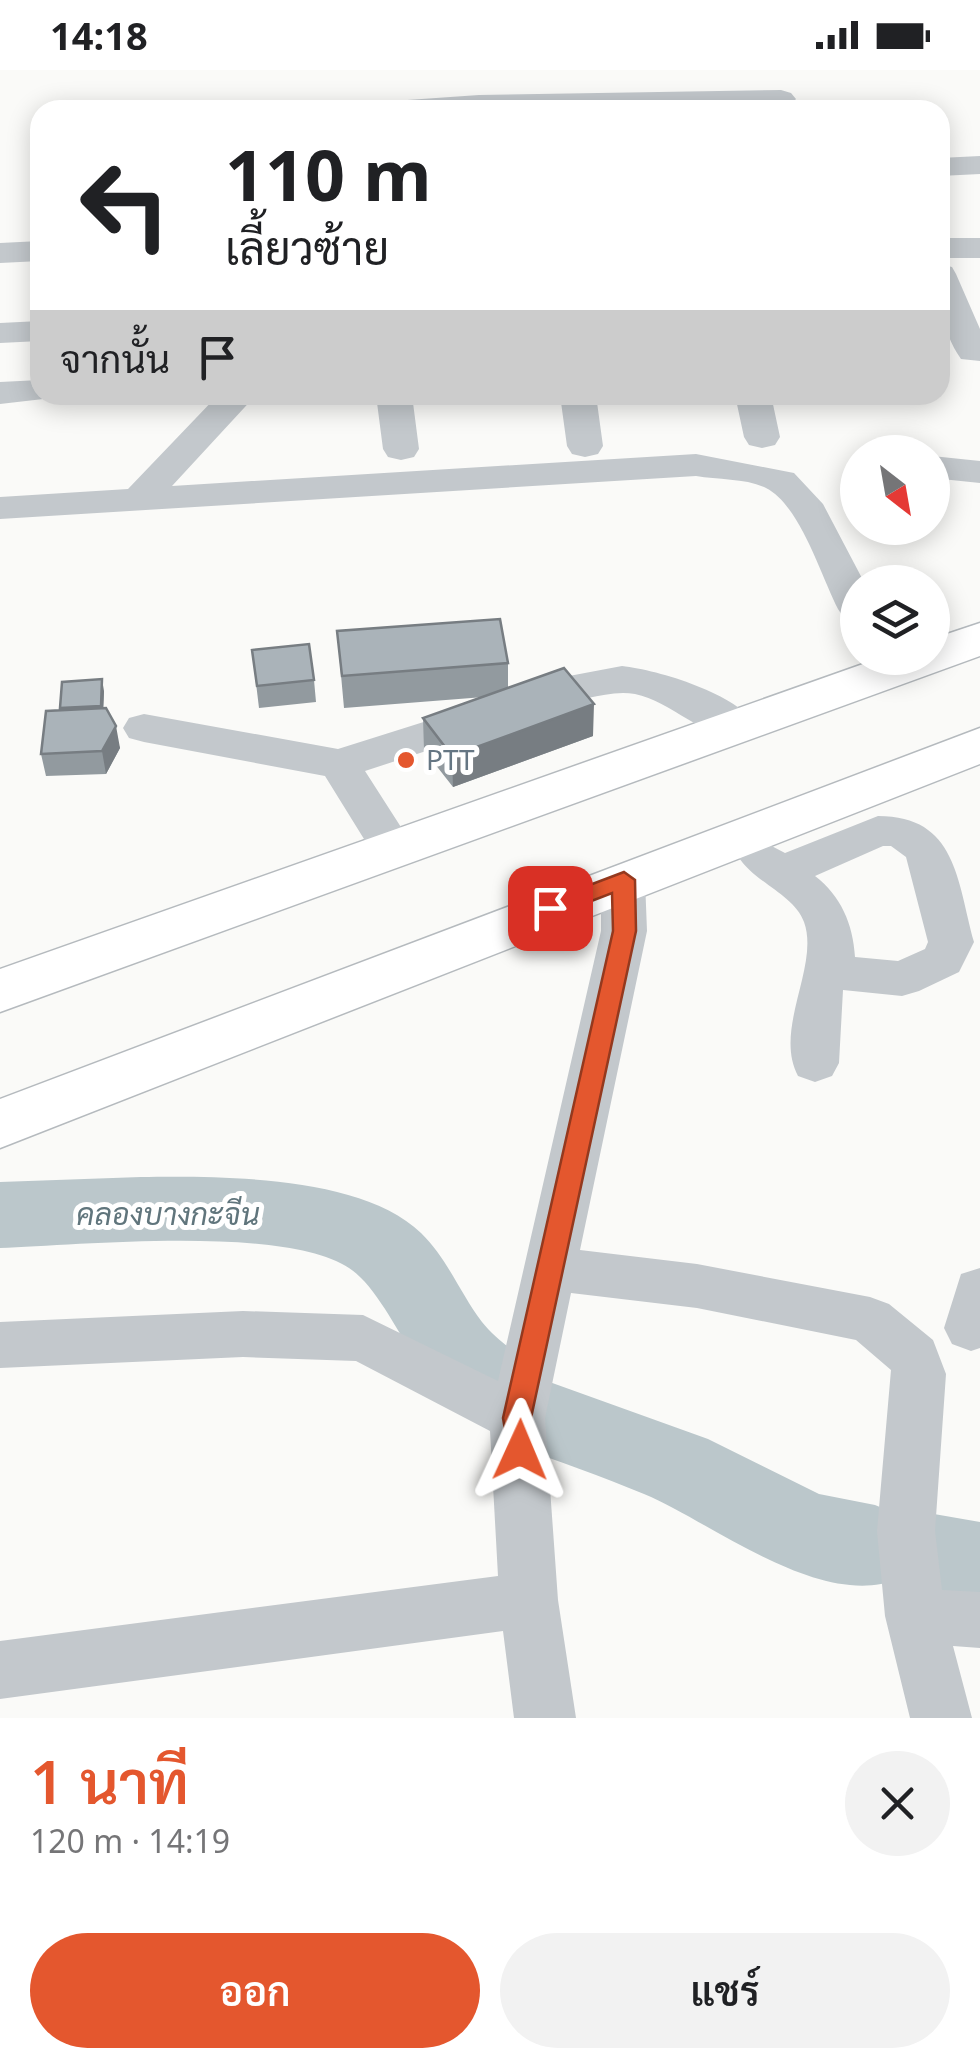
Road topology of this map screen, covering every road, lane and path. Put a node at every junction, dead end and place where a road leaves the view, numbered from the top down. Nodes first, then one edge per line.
1 (470, 70) edge
2 (626, 70) edge
3 (708, 70) edge
4 (771, 70) edge
5 (478, 100) edge
6 (632, 100) edge
7 (717, 100) edge
8 (782, 100) edge
9 (980, 165) edge
10 (950, 166) edge
11 (950, 248) edge
12 (980, 248) edge
13 (30, 252) edge
14 (0, 253) edge
15 (950, 306) edge
16 (30, 332) edge
17 (0, 333) edge
18 (964, 352) edge
19 (30, 392) edge
20 (0, 393) edge
21 (228, 405) edge
22 (395, 405) edge
23 (579, 405) edge
24 (755, 405) edge
25 (762, 437) dead end
26 (585, 446) dead end
27 (401, 449) dead end
28 (950, 469) edge
29 (980, 472) edge
30 (137, 501) junction
31 (0, 508) edge
32 (840, 580) edge
33 (980, 638) edge
34 (950, 647) edge
35 (871, 675) edge
36 (737, 727) junction
37 (144, 728) dead end
38 (980, 745) edge
39 (339, 764) junction
40 (734, 838) junction
41 (392, 849) junction
42 (782, 872) junction
43 (624, 880) junction
44 (826, 971) junction
45 (0, 992) edge
46 (815, 1063) dead end
47 (0, 1124) edge
48 (551, 1269) junction
49 (0, 1346) edge
50 (517, 1418) junction
51 (529, 1600) junction
52 (915, 1616) junction
53 (980, 1620) edge
54 (0, 1670) edge
55 (546, 1718) edge
56 (941, 1718) edge

1 - 5 street
2 - 6 street
3 - 7 street
4 - 8 street
9 - 10 street
11 - 12 street
13 - 14 street
15 - 18 street
16 - 17 street
19 - 20 street
21 - 30 street
22 - 27 street
23 - 26 street
24 - 25 street
28 - 29 street
30 - 31 street
30 - 32 street
33 - 34 main road
35 - 36 main road
36 - 39 street
36 - 41 main road
37 - 39 street
38 - 40 main road
39 - 41 street
40 - 42 street
40 - 43 main road
41 - 45 main road
42 - 44 street
42 - 44 street
43 - 47 main road
43 - 48 street
44 - 46 street
48 - 50 street
48 - 52 street
49 - 50 street
50 - 51 street
51 - 54 street
51 - 55 street
52 - 53 street
52 - 56 street

